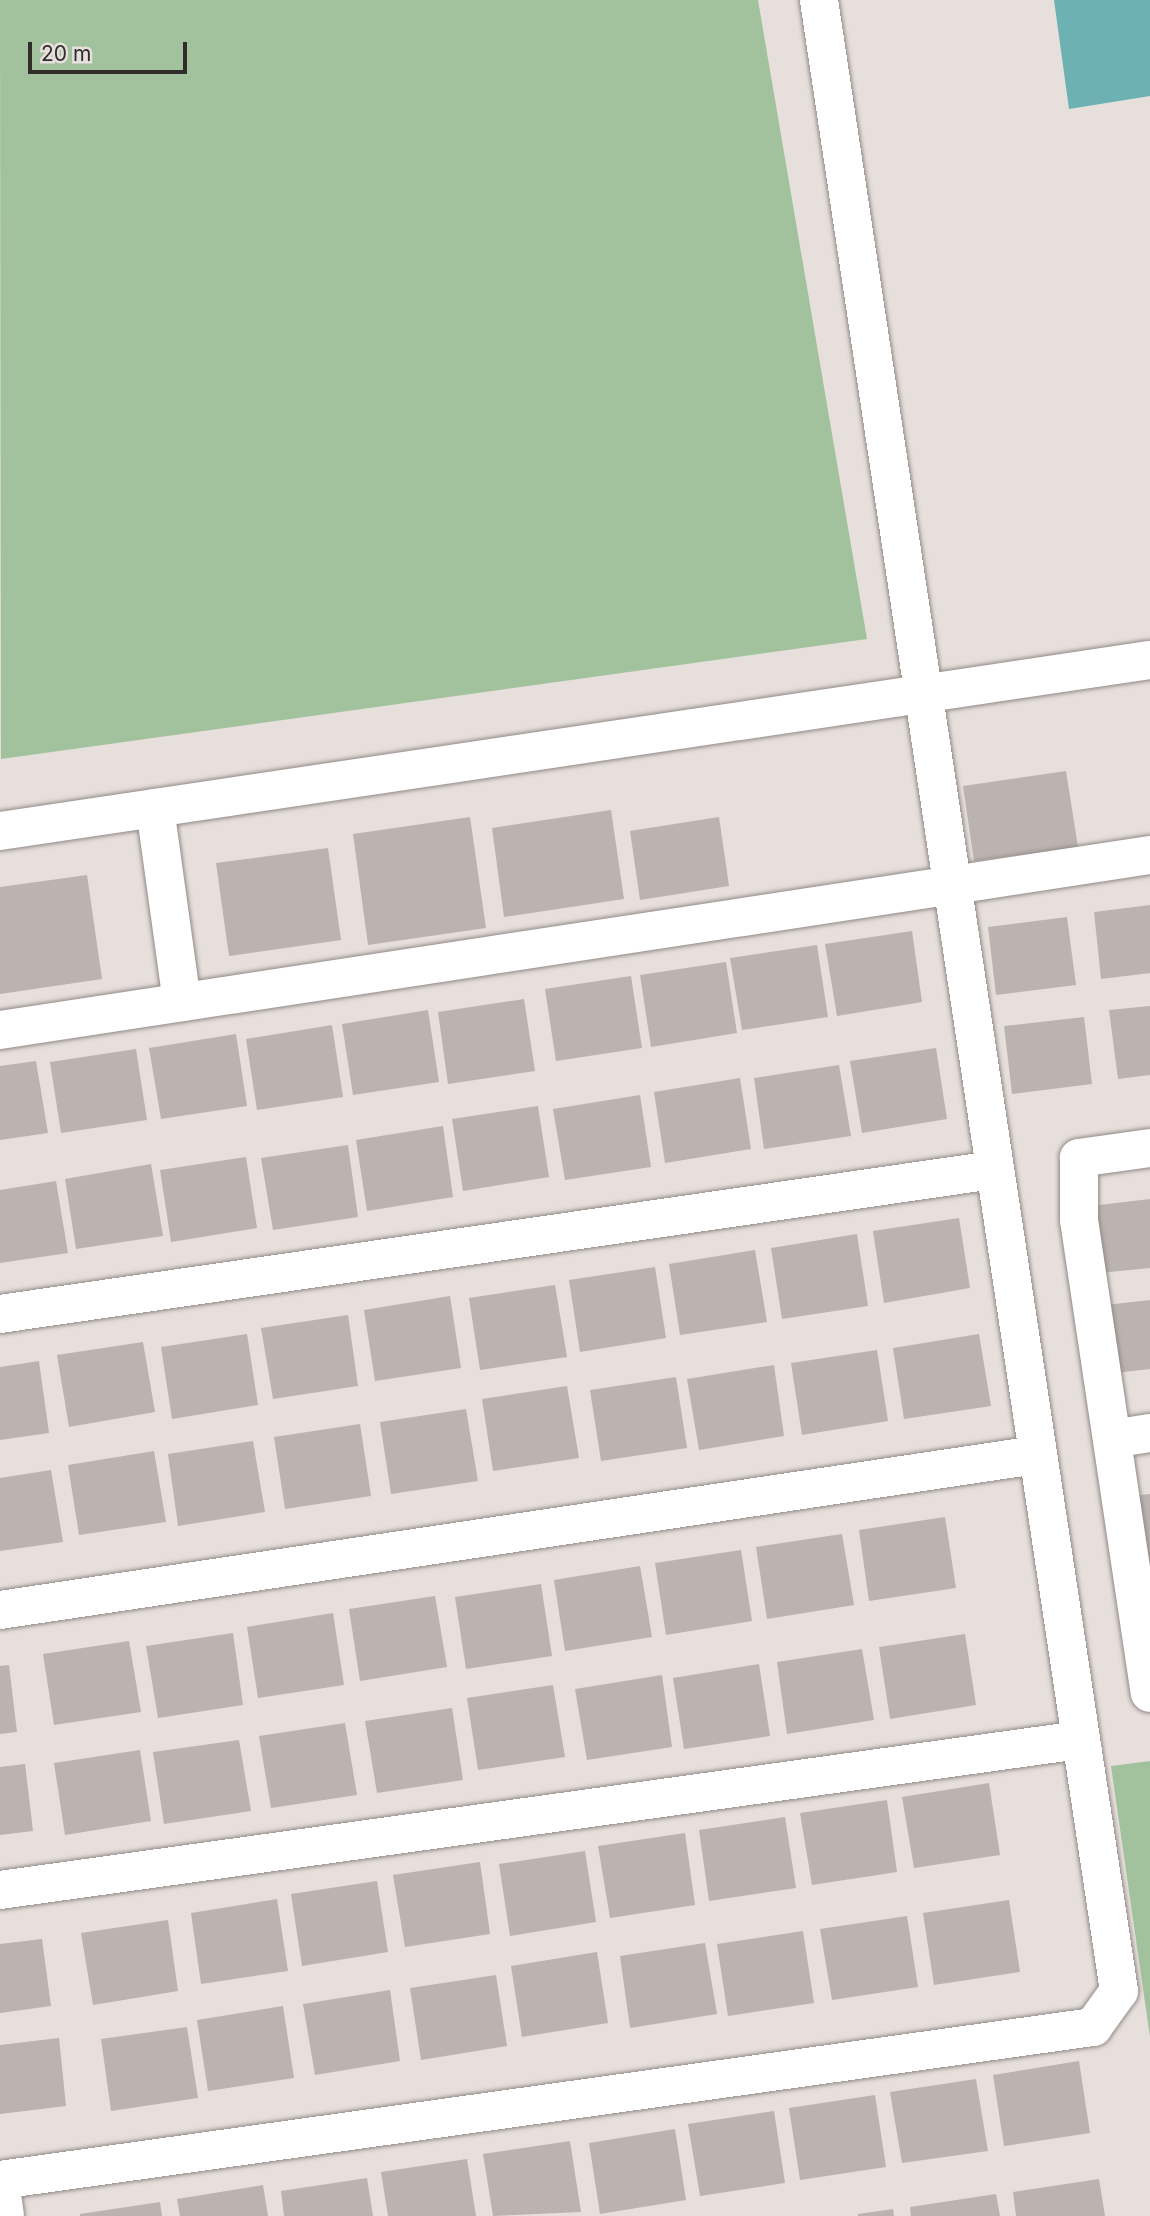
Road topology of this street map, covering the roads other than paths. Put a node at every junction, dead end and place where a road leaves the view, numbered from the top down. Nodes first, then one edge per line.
1 (819, 0) edge
2 (1150, 660) edge
3 (923, 693) junction
4 (155, 808) junction
5 (0, 831) edge
6 (1150, 855) edge
7 (950, 884) junction
8 (182, 1002) junction
9 (0, 1030) edge
10 (1150, 1148) edge
11 (993, 1170) junction
12 (0, 1314) edge
13 (1150, 1433) edge
14 (1112, 1439) junction
15 (1036, 1455) junction
16 (0, 1610) edge
17 (1150, 1693) edge
18 (1080, 1740) junction
19 (0, 1890) edge
20 (5, 2216) edge

1 - 3 street
2 - 3 street
3 - 4 street
3 - 7 street
4 - 5 street
4 - 8 street
6 - 7 street
7 - 8 street
7 - 11 street
8 - 9 street
10 - 14 street
11 - 12 street
11 - 15 street
13 - 14 street
14 - 17 street
15 - 16 street
15 - 18 street
18 - 19 street
18 - 20 street

